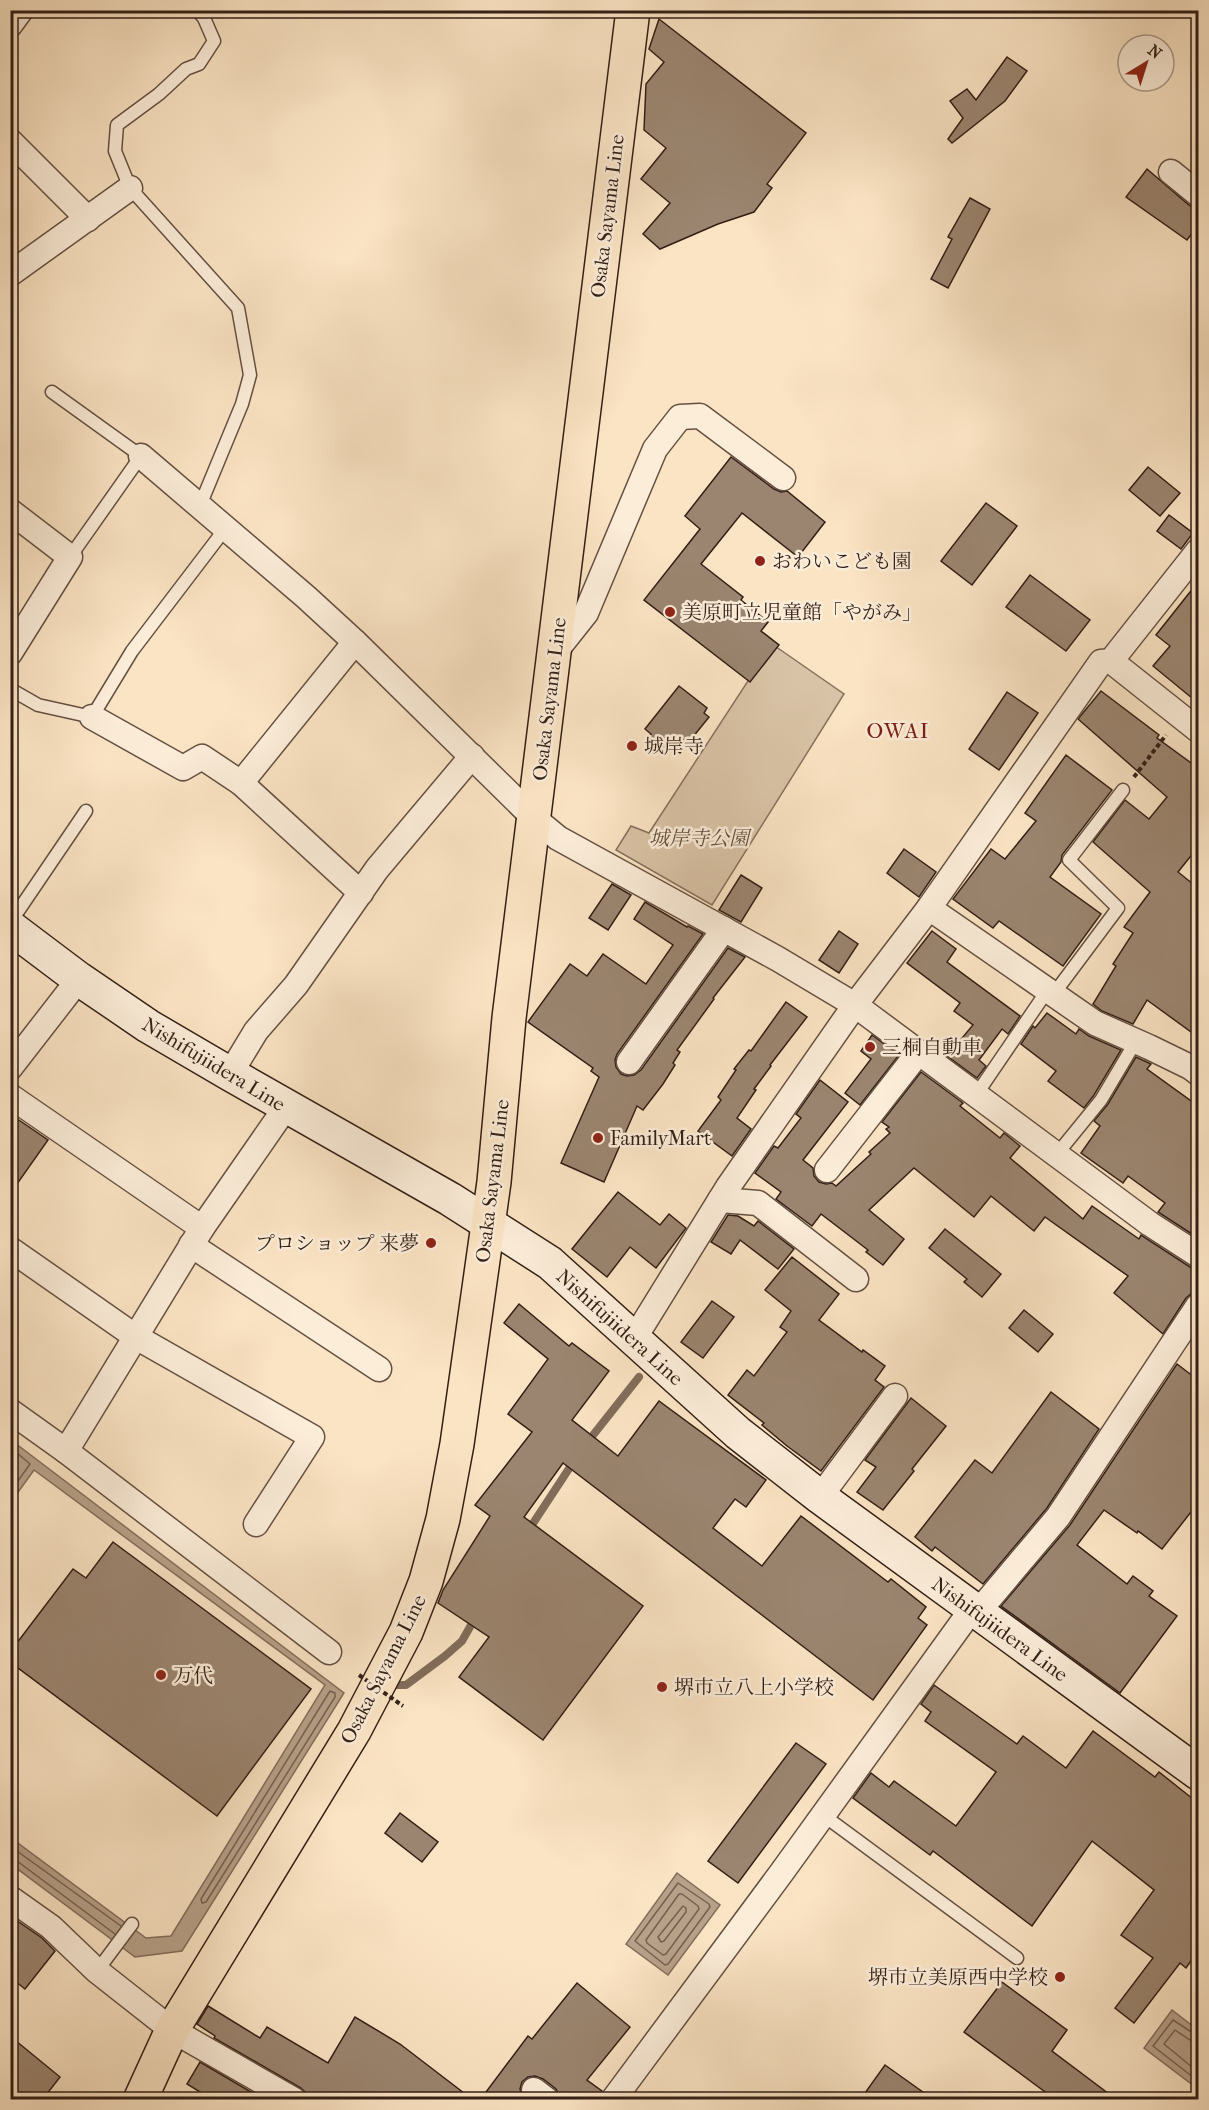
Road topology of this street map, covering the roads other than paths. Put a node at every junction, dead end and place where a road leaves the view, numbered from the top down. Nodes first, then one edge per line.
1 (21, 10) edge
2 (197, 10) edge
3 (633, 10) edge
4 (10, 25) edge
5 (13, 146) edge
6 (1171, 172) dead end
7 (130, 188) junction
8 (1198, 194) edge
9 (88, 219) junction
10 (10, 274) edge
11 (52, 392) dead end
12 (141, 456) junction
13 (783, 478) dead end
14 (199, 507) junction
15 (10, 511) edge
16 (225, 529) junction
17 (1198, 551) edge
18 (70, 557) junction
19 (1191, 576) edge
20 (355, 642) junction
21 (555, 652) junction
22 (10, 653) edge
23 (1111, 661) junction
24 (10, 690) edge
25 (92, 717) junction
26 (1190, 722) edge
27 (472, 756) junction
28 (241, 783) junction
29 (1123, 790) road end
30 (86, 811) dead end
31 (535, 819) junction
32 (361, 893) junction
33 (929, 908) junction
34 (10, 925) edge
35 (724, 929) junction
36 (79, 979) junction
37 (1050, 993) junction
38 (855, 1005) junction
39 (1136, 1041) junction
40 (919, 1052) junction
41 (629, 1062) dead end
42 (10, 1068) edge
43 (1198, 1073) edge
44 (230, 1074) junction
45 (976, 1095) junction
46 (10, 1096) edge
47 (286, 1107) junction
48 (1057, 1154) junction
49 (827, 1170) dead end
50 (720, 1200) junction
51 (488, 1222) junction
52 (197, 1236) junction
53 (10, 1249) edge
54 (1198, 1256) edge
55 (856, 1279) dead end
56 (1198, 1306) edge
57 (136, 1337) junction
58 (634, 1339) junction
59 (379, 1369) dead end
60 (895, 1396) dead end
61 (10, 1411) edge
62 (66, 1451) junction
63 (820, 1497) junction
64 (256, 1524) dead end
65 (975, 1610) junction
66 (329, 1652) dead end
67 (1198, 1773) edge
68 (824, 1815) junction
69 (10, 1898) edge
70 (132, 1924) dead end
71 (1017, 1958) dead end
72 (102, 1965) junction
73 (172, 2030) junction
74 (140, 2100) edge
75 (294, 2100) edge
76 (613, 2100) edge

1 - 4 street
2 - 7 lane
3 - 21 main road, Osaka Sayama Line
5 - 9 street
6 - 8 street
7 - 9 street
7 - 14 lane
9 - 10 street
11 - 12 lane
12 - 14 street
12 - 18 lane
13 - 21 street
14 - 16 street
15 - 18 street
16 - 20 street
16 - 25 lane
17 - 19 street
18 - 22 street
19 - 23 street
20 - 27 street
20 - 28 street
21 - 31 main road, Osaka Sayama Line
23 - 26 street
23 - 33 street
24 - 25 lane
25 - 28 street
27 - 31 street
27 - 32 street
28 - 32 street
29 - 37 lane
30 - 34 lane
31 - 35 street
31 - 51 main road, Osaka Sayama Line
32 - 44 street
33 - 37 street
33 - 38 street
34 - 36 main road, Nishifujiidera Line
35 - 38 street
35 - 41 street
36 - 42 street
36 - 44 main road, Nishifujiidera Line
37 - 39 street
37 - 45 lane
38 - 40 street
38 - 50 street
39 - 43 street
39 - 48 lane
40 - 45 street
40 - 49 street
44 - 47 main road, Nishifujiidera Line
45 - 48 street
46 - 52 street
47 - 51 main road, Nishifujiidera Line
47 - 52 street
48 - 54 street
50 - 55 street
50 - 58 street
51 - 58 main road, Nishifujiidera Line
51 - 73 main road, Osaka Sayama Line
52 - 57 street
52 - 59 street
53 - 57 street
56 - 65 street
57 - 62 street
57 - 64 street
58 - 63 main road, Nishifujiidera Line
60 - 63 street
61 - 62 street
62 - 66 street
63 - 65 main road, Nishifujiidera Line
65 - 67 main road, Nishifujiidera Line
65 - 68 street
68 - 71 lane
68 - 76 street
69 - 72 street
70 - 72 lane
72 - 73 street
73 - 74 main road, Osaka Sayama Line
73 - 75 street

